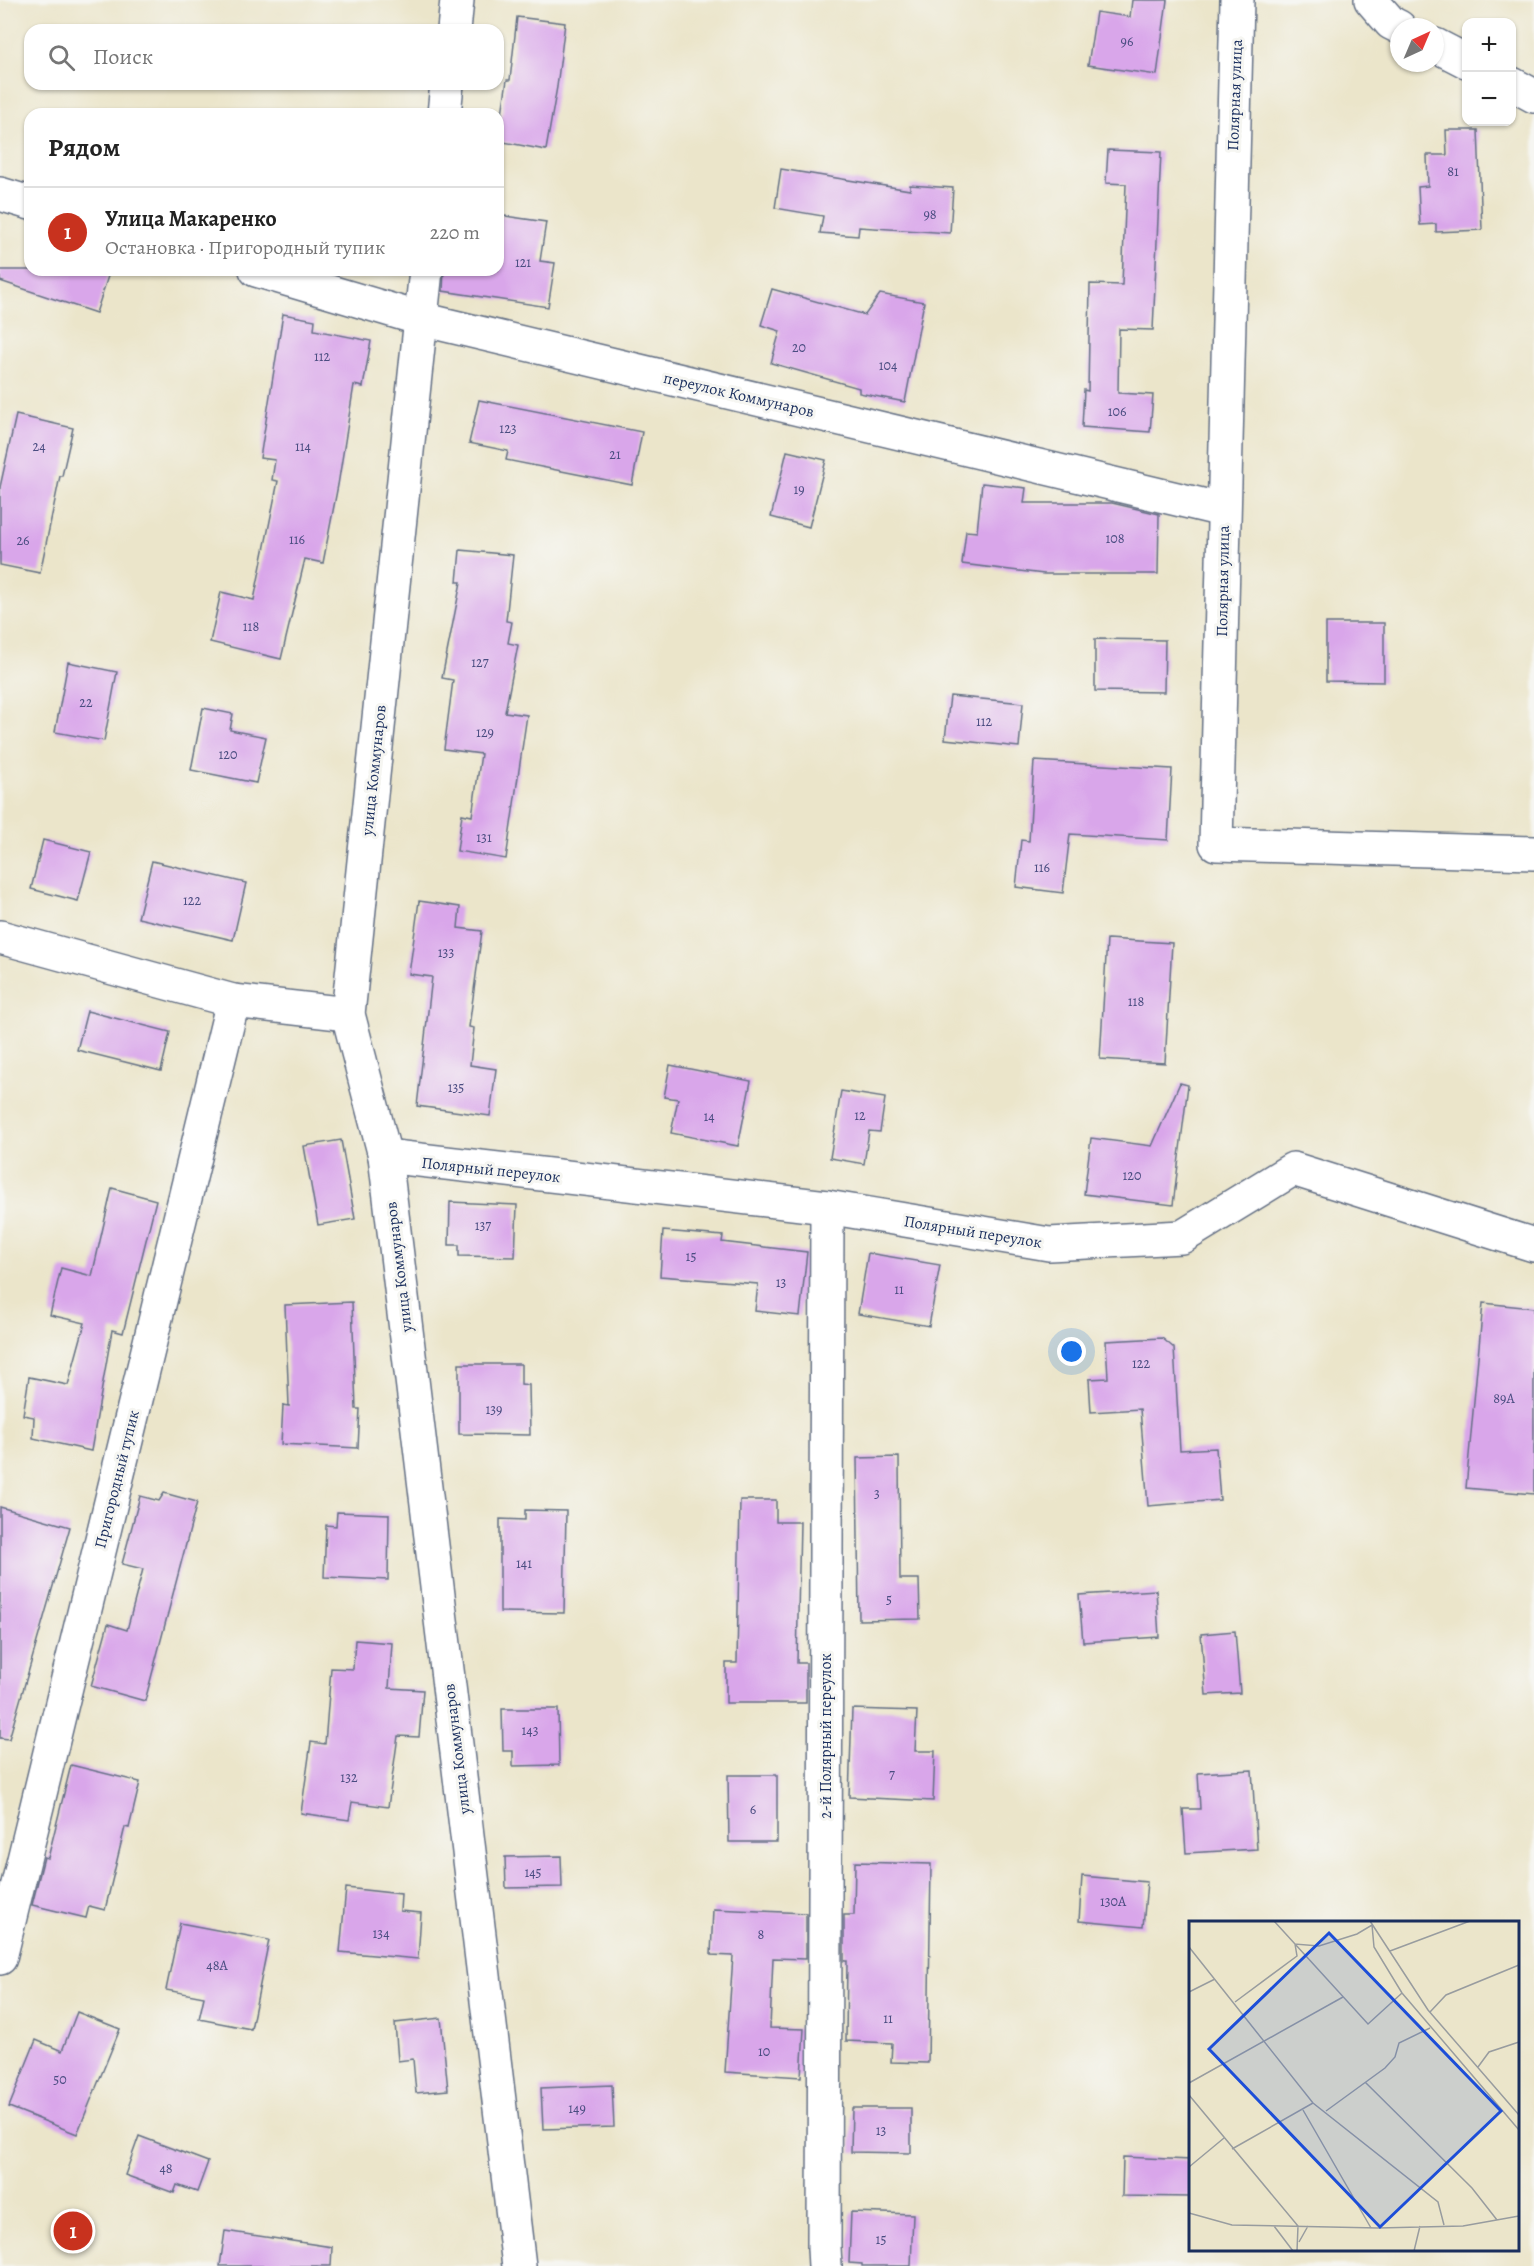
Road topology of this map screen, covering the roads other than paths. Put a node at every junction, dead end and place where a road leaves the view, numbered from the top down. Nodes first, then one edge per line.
1 (457, 0) edge
2 (1237, 0) edge
3 (1371, 0) edge
4 (1390, 22) edge
5 (455, 24) edge
6 (1444, 50) edge
7 (1462, 58) edge
8 (1516, 86) edge
9 (446, 90) edge
10 (1534, 96) edge
11 (445, 108) edge
12 (0, 194) edge
13 (24, 201) edge
14 (276, 276) edge
15 (425, 276) edge
16 (421, 319) junction
17 (1223, 510) junction
18 (1534, 853) edge
19 (0, 937) edge
20 (233, 1001) junction
21 (348, 1014) junction
22 (385, 1156) junction
23 (827, 1207) junction
24 (1534, 1245) edge
25 (0, 1958) edge
26 (519, 2266) edge
27 (825, 2266) edge

1 - 5 street
2 - 17 street, Полярная улица
3 - 4 street
6 - 7 street
8 - 10 street
9 - 11 street
12 - 13 street
14 - 16 street, переулок Коммунаров
15 - 16 street, улица Коммунаров
16 - 17 street, переулок Коммунаров
16 - 21 street, улица Коммунаров
17 - 18 street, Полярная улица
19 - 20 street
20 - 21 street
20 - 25 street, Пригородный тупик
21 - 22 street, улица Коммунаров
22 - 23 street, Полярный переулок
22 - 26 street, улица Коммунаров
23 - 24 street, Полярный переулок
23 - 27 street, 2-й Полярный переулок

